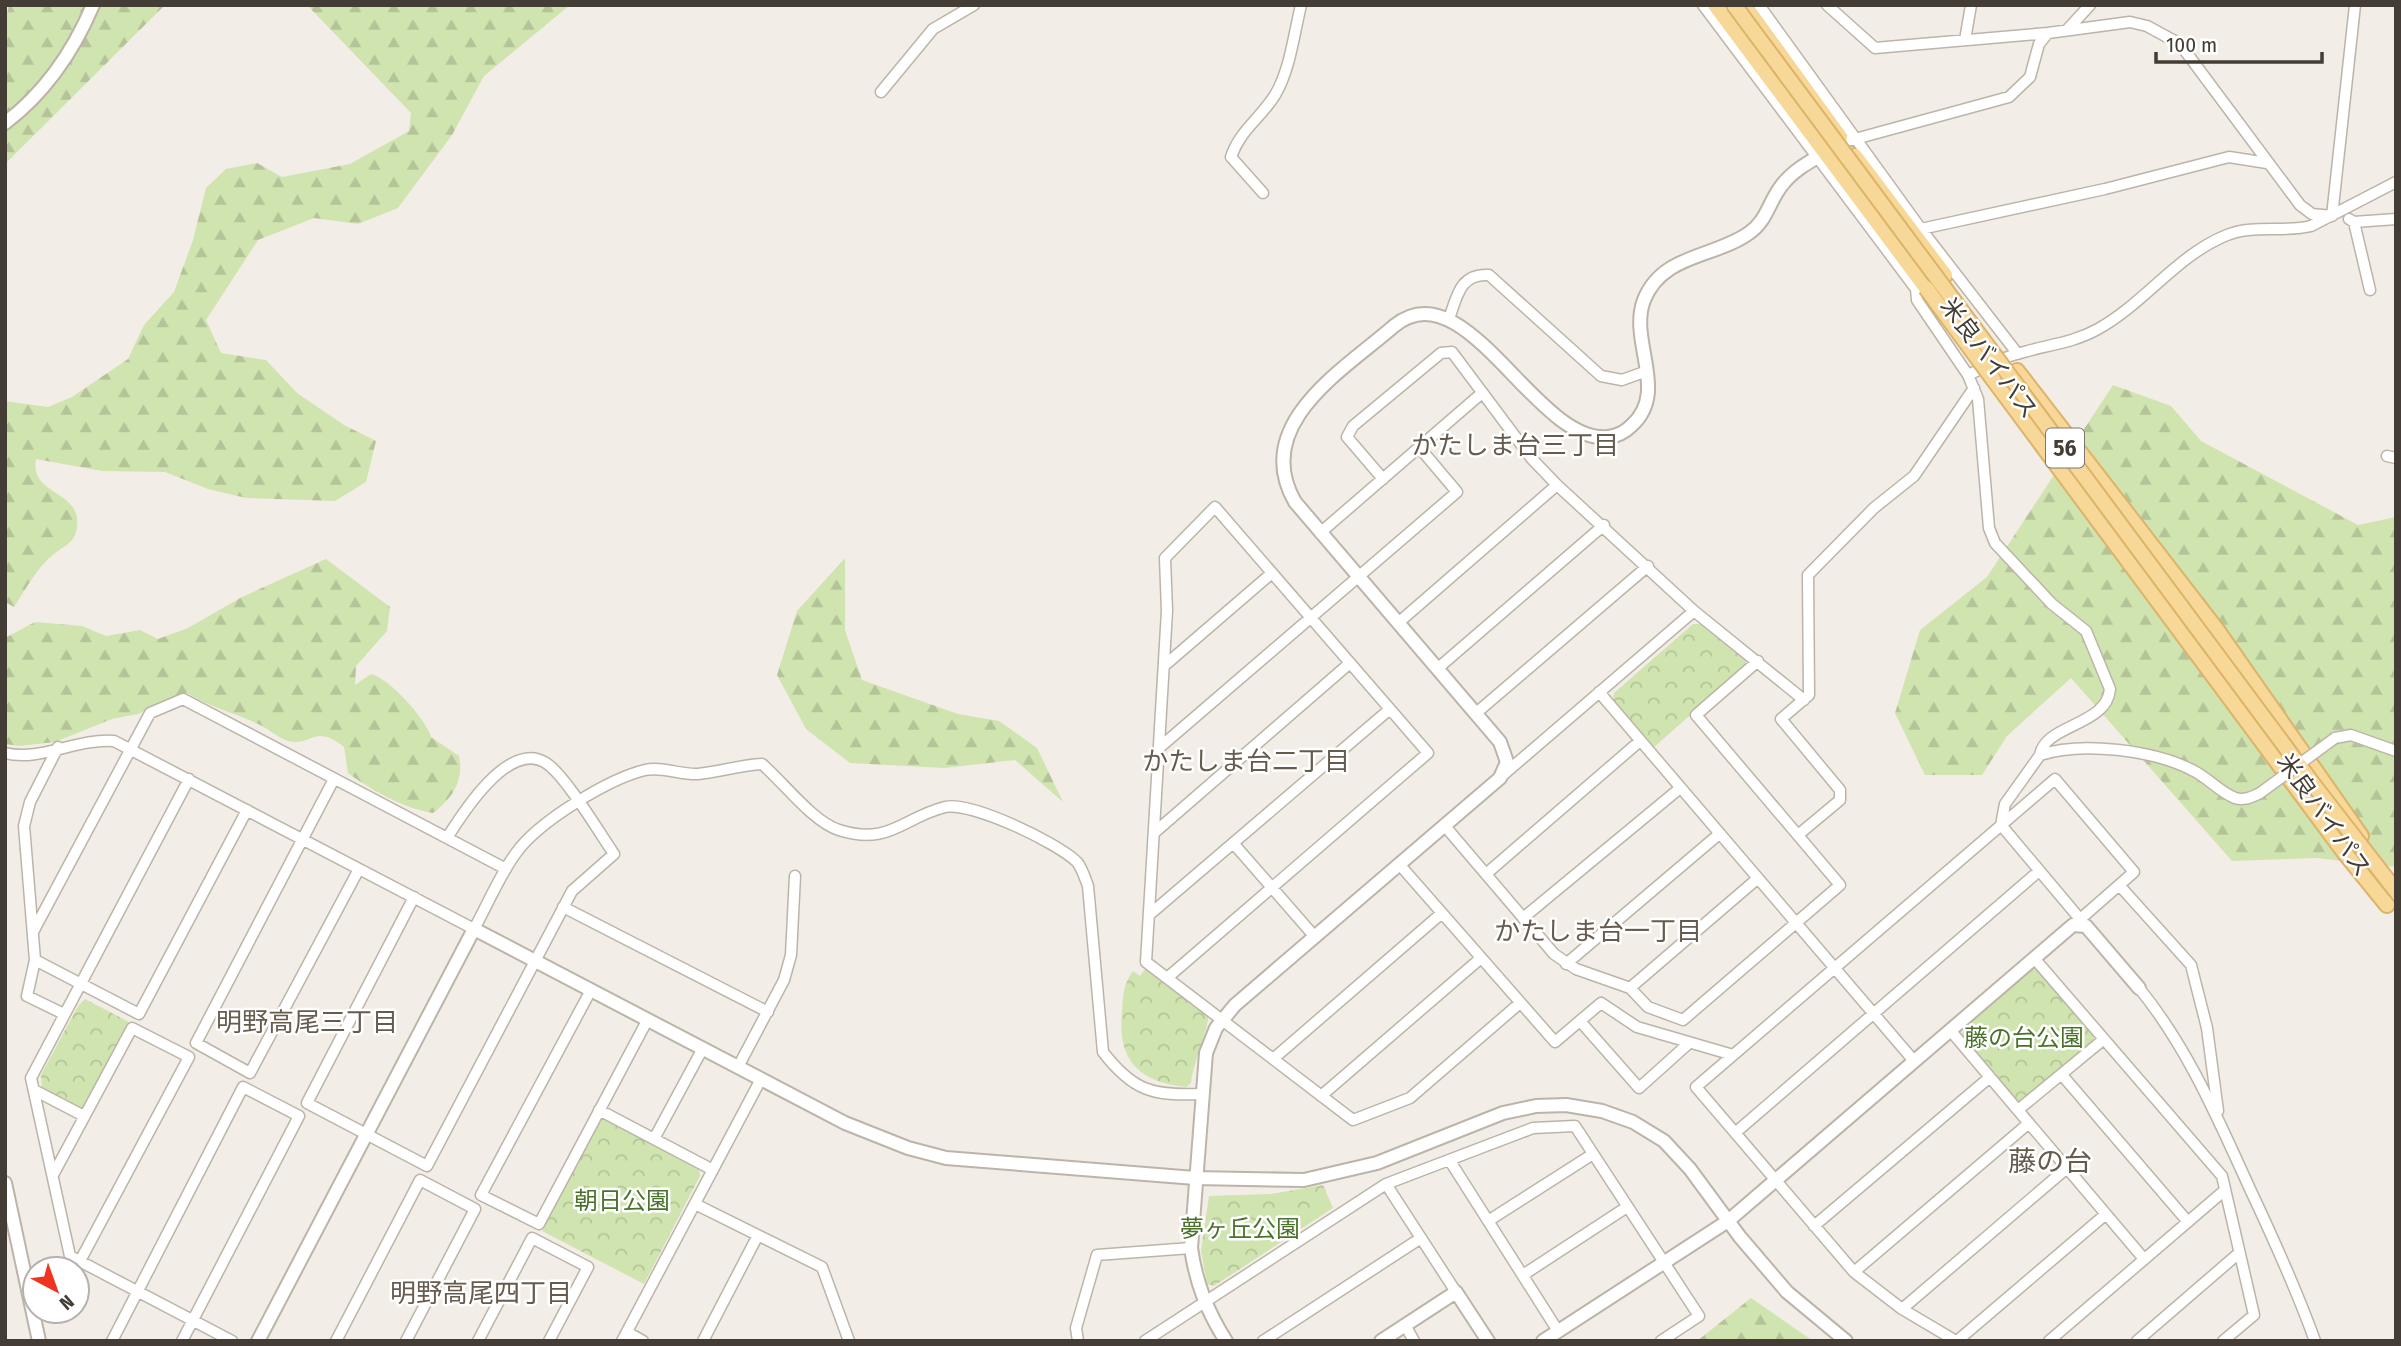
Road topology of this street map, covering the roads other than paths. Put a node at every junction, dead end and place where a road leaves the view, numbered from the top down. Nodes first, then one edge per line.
1 (93, 5) edge
2 (974, 5) edge
3 (1301, 5) edge
4 (1703, 5) edge
5 (1715, 5) edge
6 (1727, 5) edge
7 (1734, 5) edge
8 (1744, 5) edge
9 (1759, 5) edge
10 (1827, 5) edge
11 (1971, 5) edge
12 (2090, 5) edge
13 (2355, 5) edge
14 (2067, 30) junction
15 (2048, 33) junction
16 (1965, 40) junction
17 (881, 92) dead end
18 (5, 123) edge
19 (1850, 140) junction
20 (1821, 155) junction
21 (2267, 163) junction
22 (2396, 182) edge
23 (1263, 193) dead end
24 (2335, 215) junction
25 (2396, 219) edge
26 (2354, 222) junction
27 (1921, 229) junction
28 (2370, 290) dead end
29 (1449, 319) junction
30 (2017, 353) junction
31 (1647, 371) junction
32 (1968, 375) junction
33 (1974, 388) junction
34 (1482, 393) junction
35 (1419, 447) junction
36 (1383, 479) junction
37 (1557, 485) junction
38 (1604, 525) junction
39 (1320, 533) junction
40 (1647, 566) junction
41 (1272, 573) junction
42 (1358, 577) junction
43 (1694, 611) junction
44 (1311, 618) junction
45 (1398, 623) junction
46 (1758, 661) junction
47 (1350, 663) junction
48 (1164, 666) junction
49 (1437, 669) junction
50 (1599, 692) junction
51 (1804, 700) junction
52 (1390, 709) junction
53 (1475, 714) junction
54 (1640, 741) junction
55 (58, 747) junction
56 (130, 748) junction
57 (1159, 748) junction
58 (2396, 751) edge
59 (5, 753) edge
60 (2040, 755) junction
61 (1500, 778) junction
62 (189, 779) junction
63 (334, 779) junction
64 (1679, 789) junction
65 (577, 802) junction
66 (247, 810) junction
67 (1444, 825) junction
68 (2001, 825) junction
69 (1154, 833) junction
70 (1718, 835) junction
71 (1798, 835) junction
72 (447, 838) junction
73 (303, 839) junction
74 (1233, 843) junction
75 (1399, 864) junction
76 (359, 869) junction
77 (506, 869) junction
78 (2039, 871) junction
79 (1486, 874) junction
80 (795, 876) dead end
81 (1757, 880) junction
82 (2119, 885) junction
83 (1272, 888) junction
84 (2396, 890) edge
85 (414, 897) junction
86 (563, 907) junction
87 (2391, 911) edge
88 (1442, 913) junction
89 (1149, 915) junction
90 (1523, 918) junction
91 (2080, 919) junction
92 (1795, 924) junction
93 (474, 929) junction
94 (2067, 930) junction
95 (33, 932) junction
96 (1315, 937) junction
97 (1481, 958) junction
98 (2034, 958) junction
99 (35, 960) junction
100 (535, 961) junction
101 (1566, 964) junction
102 (1834, 968) junction
103 (1167, 978) junction
104 (80, 984) junction
105 (1629, 988) junction
106 (2139, 988) joint
107 (591, 990) junction
108 (1520, 1003) junction
109 (768, 1012) junction
110 (64, 1014) junction
111 (1873, 1014) junction
112 (648, 1019) junction
113 (1222, 1020) junction
114 (1580, 1021) junction
115 (1950, 1030) junction
116 (2104, 1039) junction
117 (1688, 1044) junction
118 (703, 1048) junction
119 (1733, 1055) junction
120 (1273, 1059) junction
121 (1914, 1061) junction
122 (738, 1067) junction
123 (2062, 1075) junction
124 (1990, 1077) junction
125 (761, 1079) junction
126 (34, 1090) junction
127 (1201, 1094) junction
128 (1321, 1096) junction
129 (599, 1110) junction
130 (2018, 1110) junction
131 (84, 1116) junction
132 (2218, 1118) junction
133 (2029, 1123) junction
134 (1735, 1133) junction
135 (367, 1135) junction
136 (654, 1139) junction
137 (1593, 1154) junction
138 (1450, 1161) junction
139 (2067, 1168) junction
140 (713, 1170) junction
141 (52, 1175) junction
142 (1195, 1178) junction
143 (1775, 1181) junction
144 (5, 1183) edge
145 (1386, 1184) junction
146 (2225, 1190) junction
147 (695, 1204) junction
148 (1627, 1207) junction
149 (2106, 1214) junction
150 (1488, 1221) junction
151 (1728, 1221) junction
152 (2188, 1222) junction
153 (1814, 1226) junction
154 (757, 1237) junction
155 (1421, 1238) junction
156 (1191, 1248) junction
157 (2239, 1253) junction
158 (70, 1255) edge
159 (83, 1255) edge
160 (2144, 1259) junction
161 (1664, 1263) junction
162 (91, 1267) edge
163 (1854, 1272) junction
164 (1523, 1275) junction
165 (136, 1290) junction
166 (1456, 1292) junction
167 (1204, 1302) junction
168 (1902, 1309) junction
169 (192, 1320) junction
170 (1405, 1325) junction
171 (1558, 1331) junction
172 (624, 1336) edge
173 (39, 1341) edge
174 (112, 1341) edge
175 (182, 1341) edge
176 (232, 1341) edge
177 (258, 1341) edge
178 (336, 1341) edge
179 (406, 1341) edge
180 (478, 1341) edge
181 (549, 1341) edge
182 (643, 1341) edge
183 (703, 1341) edge
184 (849, 1341) edge
185 (1078, 1341) edge
186 (1145, 1341) edge
187 (1226, 1341) edge
188 (1263, 1341) edge
189 (1381, 1341) edge
190 (1414, 1341) edge
191 (1488, 1341) edge
192 (1543, 1341) edge
193 (1661, 1341) edge
194 (1846, 1341) edge
195 (1956, 1341) edge
196 (2049, 1341) edge
197 (2137, 1341) edge
198 (2224, 1341) edge
199 (2315, 1341) edge

1 - 18 street
2 - 17 street
3 - 23 street
4 - 20 street
5 - 20 main road
6 - 87 main road, 米良バイパス / 56
7 - 84 main road, 米良バイパス / 56, bridge
8 - 19 main road
9 - 19 street
10 - 16 street
11 - 16 street
12 - 14 street
13 - 24 street
14 - 15 street
14 - 21 street
15 - 16 street
15 - 19 street
19 - 20 street
19 - 27 street
19 - 84 main road
20 - 31 street
20 - 32 street
20 - 87 main road, bridge
21 - 24 street
21 - 27 street
22 - 24 street
24 - 26 street
24 - 30 street
25 - 26 street
26 - 28 street
27 - 30 street
29 - 31 street
29 - 31 street
29 - 39 street
30 - 32 street
32 - 33 street
33 - 51 street
33 - 60 street
34 - 35 street
34 - 36 street
34 - 37 street
35 - 36 street
35 - 42 street
36 - 39 street
37 - 38 street
37 - 45 street
38 - 40 street
38 - 49 street
39 - 42 street
40 - 43 street
40 - 53 street
41 - 44 street
41 - 48 street
41 - 48 street
42 - 44 street
42 - 45 street
43 - 46 street
43 - 50 street
44 - 47 street
44 - 57 street
45 - 49 street
46 - 51 street
46 - 71 street
47 - 52 street
47 - 69 street
48 - 57 street
49 - 53 street
50 - 54 street
50 - 61 street
51 - 71 street
52 - 74 street
52 - 83 street
53 - 61 street
54 - 64 street
54 - 79 street
55 - 56 street
55 - 59 street
55 - 95 street
56 - 62 street
56 - 63 street
56 - 95 street
57 - 69 street
58 - 60 street, bridge
60 - 68 street
61 - 67 street
62 - 66 street
62 - 104 street
63 - 72 street
63 - 73 street
64 - 70 street
64 - 90 street
65 - 72 street
65 - 77 street
65 - 86 street
65 - 127 street
66 - 73 street
66 - 104 street
67 - 75 street
67 - 79 street
68 - 78 street
68 - 82 street
68 - 102 street
69 - 89 street
70 - 81 street
70 - 101 street
71 - 92 street
72 - 77 street
73 - 76 street
73 - 76 street
74 - 83 street
74 - 89 street
75 - 88 street
75 - 96 street
76 - 85 street
77 - 93 street
78 - 91 street
78 - 111 street
79 - 90 street
80 - 109 street
81 - 92 street
81 - 105 street
82 - 91 street
82 - 132 street
83 - 96 street
83 - 103 street
85 - 93 street
85 - 135 street
86 - 100 street
86 - 109 street
88 - 97 street
88 - 120 street
89 - 103 street
90 - 101 street
91 - 94 street
92 - 102 street
92 - 105 street
93 - 100 street
93 - 135 street
94 - 98 street
94 - 106 street
95 - 99 street
96 - 113 street
97 - 108 street
97 - 128 street
98 - 115 street
98 - 116 street
99 - 104 street
99 - 110 street
100 - 107 street
100 - 135 street
101 - 105 street
102 - 111 street
102 - 119 street
103 - 113 street
104 - 110 street
106 - 132 street
107 - 112 street
107 - 129 street
108 - 114 street
108 - 128 street
109 - 122 street
110 - 126 street
111 - 121 street
111 - 134 street
112 - 118 street
112 - 129 street
113 - 120 street
113 - 127 street
114 - 117 street
114 - 117 street
115 - 121 street
115 - 124 street
116 - 123 street
116 - 146 street
117 - 119 street
118 - 122 street
118 - 136 street
119 - 134 street
120 - 128 street
121 - 143 street
122 - 125 street
123 - 130 street
123 - 152 street
124 - 130 street
124 - 153 street
125 - 140 street
125 - 142 street
126 - 131 street
126 - 141 street
127 - 142 street
129 - 136 street
130 - 133 street
131 - 141 street
131 - 159 street
132 - 199 street
133 - 139 street
133 - 163 street
134 - 143 street
135 - 177 street
136 - 140 street
137 - 138 street
137 - 148 street
137 - 150 street
138 - 145 street
138 - 150 street
139 - 149 street
139 - 168 street
140 - 147 street
141 - 158 street
142 - 151 street
142 - 156 street
143 - 151 street
143 - 153 street
144 - 173 street
145 - 155 street
145 - 167 street
146 - 152 street
146 - 157 street
147 - 154 street
147 - 172 street
148 - 161 street
148 - 164 street
149 - 160 street
149 - 195 street
150 - 164 street
151 - 161 street
151 - 194 street
152 - 160 street
153 - 163 street
154 - 183 street
154 - 184 street
155 - 166 street
155 - 188 street
156 - 167 street
156 - 185 street
157 - 197 street
157 - 198 street
160 - 196 street
161 - 171 street
161 - 193 street
162 - 165 street
163 - 168 street
164 - 171 street
165 - 169 street
165 - 169 street
165 - 174 street
166 - 170 street
166 - 191 street
167 - 186 street
167 - 187 street
168 - 195 street
169 - 175 street
169 - 176 street
170 - 189 street
170 - 190 street
171 - 192 street
172 - 182 street
178 - 179 street
180 - 181 street

